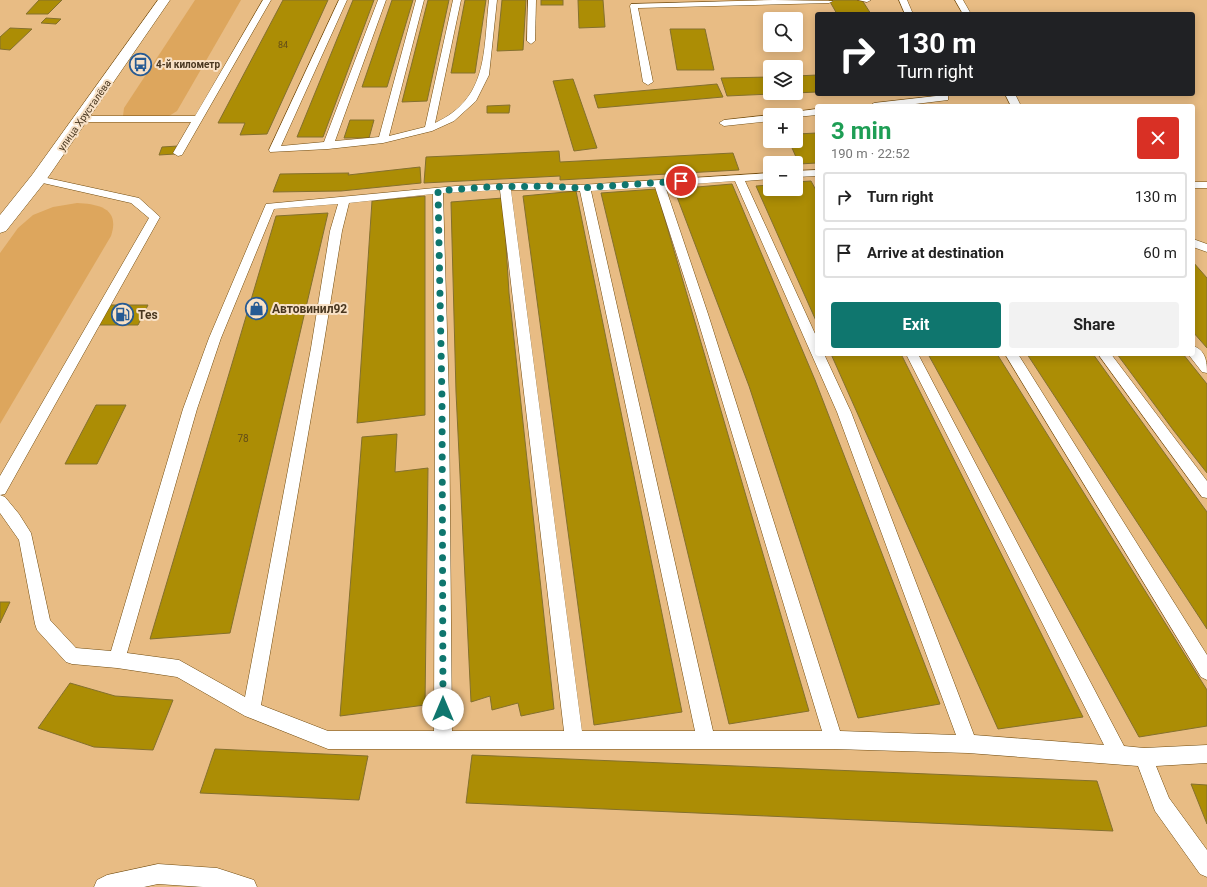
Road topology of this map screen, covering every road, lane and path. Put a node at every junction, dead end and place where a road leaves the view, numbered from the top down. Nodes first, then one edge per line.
1 (164, 0) edge
2 (267, 0) edge
3 (343, 0) edge
4 (382, 0) edge
5 (420, 0) edge
6 (457, 0) edge
7 (493, 0) edge
8 (532, 0) edge
9 (862, 0) edge
10 (867, 0) edge
11 (903, 0) edge
12 (959, 0) edge
13 (829, 1) dead end
14 (908, 12) edge
15 (966, 12) edge
16 (531, 41) dead end
17 (648, 82) dead end
18 (946, 99) edge
19 (895, 104) edge
20 (815, 112) edge
21 (803, 114) edge
22 (82, 119) junction
23 (198, 119) junction
24 (763, 119) edge
25 (724, 123) dead end
26 (429, 129) junction
27 (383, 140) junction
28 (328, 146) junction
29 (178, 153) dead end
30 (803, 174) edge
31 (815, 174) edge
32 (763, 176) edge
33 (739, 178) junction
34 (38, 179) junction
35 (659, 183) junction
36 (1195, 185) edge
37 (1207, 185) edge
38 (505, 187) junction
39 (585, 188) junction
40 (438, 191) junction
41 (344, 201) junction
42 (0, 227) edge
43 (1200, 246) edge
44 (1207, 256) edge
45 (815, 349) edge
46 (1195, 353) edge
47 (818, 356) edge
48 (913, 356) edge
49 (1012, 356) edge
50 (1105, 356) edge
51 (1207, 368) edge
52 (0, 489) edge
53 (1207, 492) edge
54 (0, 502) edge
55 (117, 660) junction
56 (1207, 671) edge
57 (251, 710) junction
58 (443, 740) junction
59 (574, 740) junction
60 (706, 740) junction
61 (834, 740) junction
62 (968, 744) junction
63 (1207, 754) edge
64 (1119, 756) junction
65 (1144, 757) junction
66 (1207, 867) edge
67 (104, 887) edge
68 (247, 887) edge

1 - 22 main road, улица Хрусталёва
2 - 23 lane
3 - 28 lane
4 - 28 lane
5 - 27 lane
6 - 26 lane
7 - 26 lane
8 - 16 lane
9 - 10 lane
11 - 14 lane
12 - 15 lane
13 - 17 lane
18 - 19 lane
20 - 21 lane
22 - 23 lane
22 - 34 main road, улица Хрусталёва
23 - 29 lane
24 - 25 lane
26 - 27 lane
27 - 28 lane
30 - 31 lane
32 - 33 lane
33 - 35 lane
33 - 45 lane
34 - 42 main road, улица Хрусталёва
34 - 52 lane
35 - 39 lane
35 - 61 lane
36 - 37 lane
38 - 39 lane
38 - 40 lane
38 - 59 lane
39 - 60 lane
40 - 41 lane
40 - 58 lane
41 - 55 lane
41 - 57 lane
43 - 44 lane
46 - 51 lane
47 - 62 lane
48 - 64 lane
49 - 56 lane
50 - 53 lane
54 - 55 lane
55 - 57 lane
57 - 58 lane
58 - 59 lane
59 - 60 lane
60 - 61 lane
61 - 62 lane
62 - 64 lane
63 - 65 lane
64 - 65 lane
65 - 66 lane
67 - 68 lane

